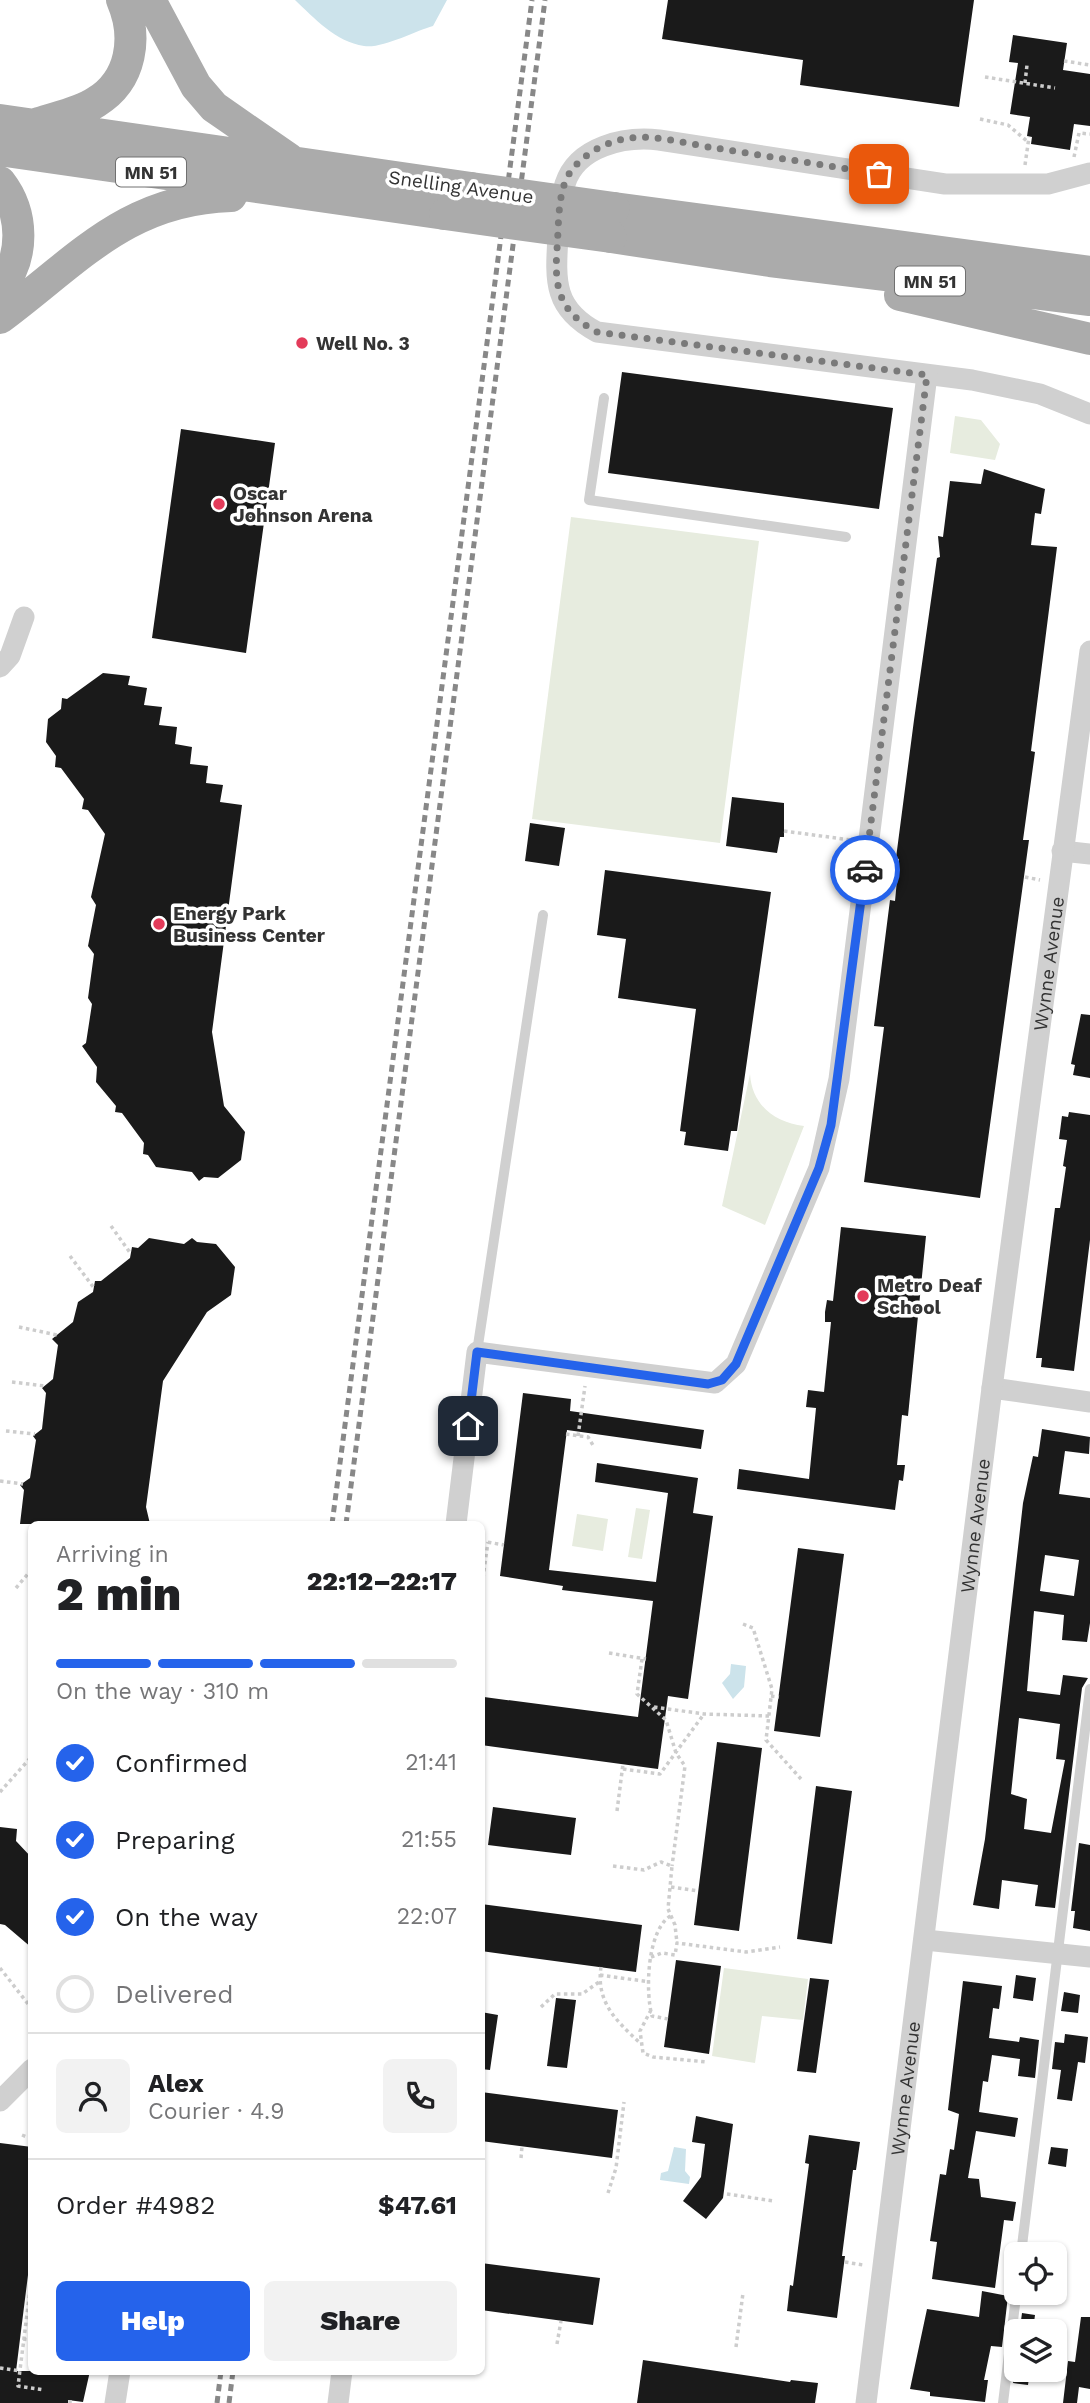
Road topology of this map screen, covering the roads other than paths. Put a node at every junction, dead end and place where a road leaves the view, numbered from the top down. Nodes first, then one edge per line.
1 (122, 0) edge
2 (150, 0) edge
3 (0, 120) edge
4 (32, 125) junction
5 (0, 150) edge
6 (1090, 173) edge
7 (301, 179) junction
8 (0, 182) edge
9 (612, 223) junction
10 (900, 247) junction
11 (1090, 249) edge
12 (770, 261) junction
13 (1090, 272) edge
14 (0, 288) edge
15 (1090, 300) edge
16 (0, 318) edge
17 (1090, 339) edge
18 (927, 375) junction
19 (604, 398) dead end
20 (1090, 414) edge
21 (846, 537) dead end
22 (24, 617) dead end
23 (1090, 651) edge
24 (0, 667) edge
25 (1062, 851) junction
26 (1090, 854) edge
27 (543, 915) dead end
28 (477, 1352) junction
29 (992, 1388) junction
30 (1090, 1402) edge
31 (456, 1521) edge
32 (1090, 1689) edge
33 (925, 1940) junction
34 (1056, 1952) junction
35 (1090, 1957) edge
36 (28, 2073) edge
37 (0, 2101) edge
38 (1022, 2242) edge
39 (1015, 2305) edge
40 (119, 2375) edge
41 (342, 2375) edge
42 (115, 2403) edge
43 (338, 2403) edge
44 (866, 2403) edge
45 (1003, 2403) edge

1 - 4 main road
2 - 7 main road
3 - 4 main road, Snelling Avenue / MN 51
4 - 7 main road, Snelling Avenue / MN 51
5 - 7 main road, Snelling Avenue / MN 51
6 - 18 street
7 - 9 main road, Snelling Avenue / MN 51, bridge
7 - 16 main road
8 - 14 main road
9 - 10 main road, Snelling Avenue / MN 51
9 - 12 main road, Snelling Avenue / MN 51
10 - 11 main road
10 - 13 main road, Snelling Avenue / MN 51
12 - 15 main road, Snelling Avenue / MN 51
12 - 17 main road
18 - 20 street
18 - 28 street
19 - 21 lane
22 - 24 street
23 - 25 street, Wynne Avenue
25 - 26 street
25 - 29 street, Wynne Avenue
27 - 28 lane
28 - 31 street
29 - 30 street
29 - 33 street, Wynne Avenue
32 - 34 lane
33 - 34 street
33 - 44 street, Wynne Avenue
34 - 35 street
34 - 38 lane
36 - 37 street
39 - 45 lane
40 - 42 street
41 - 43 street

